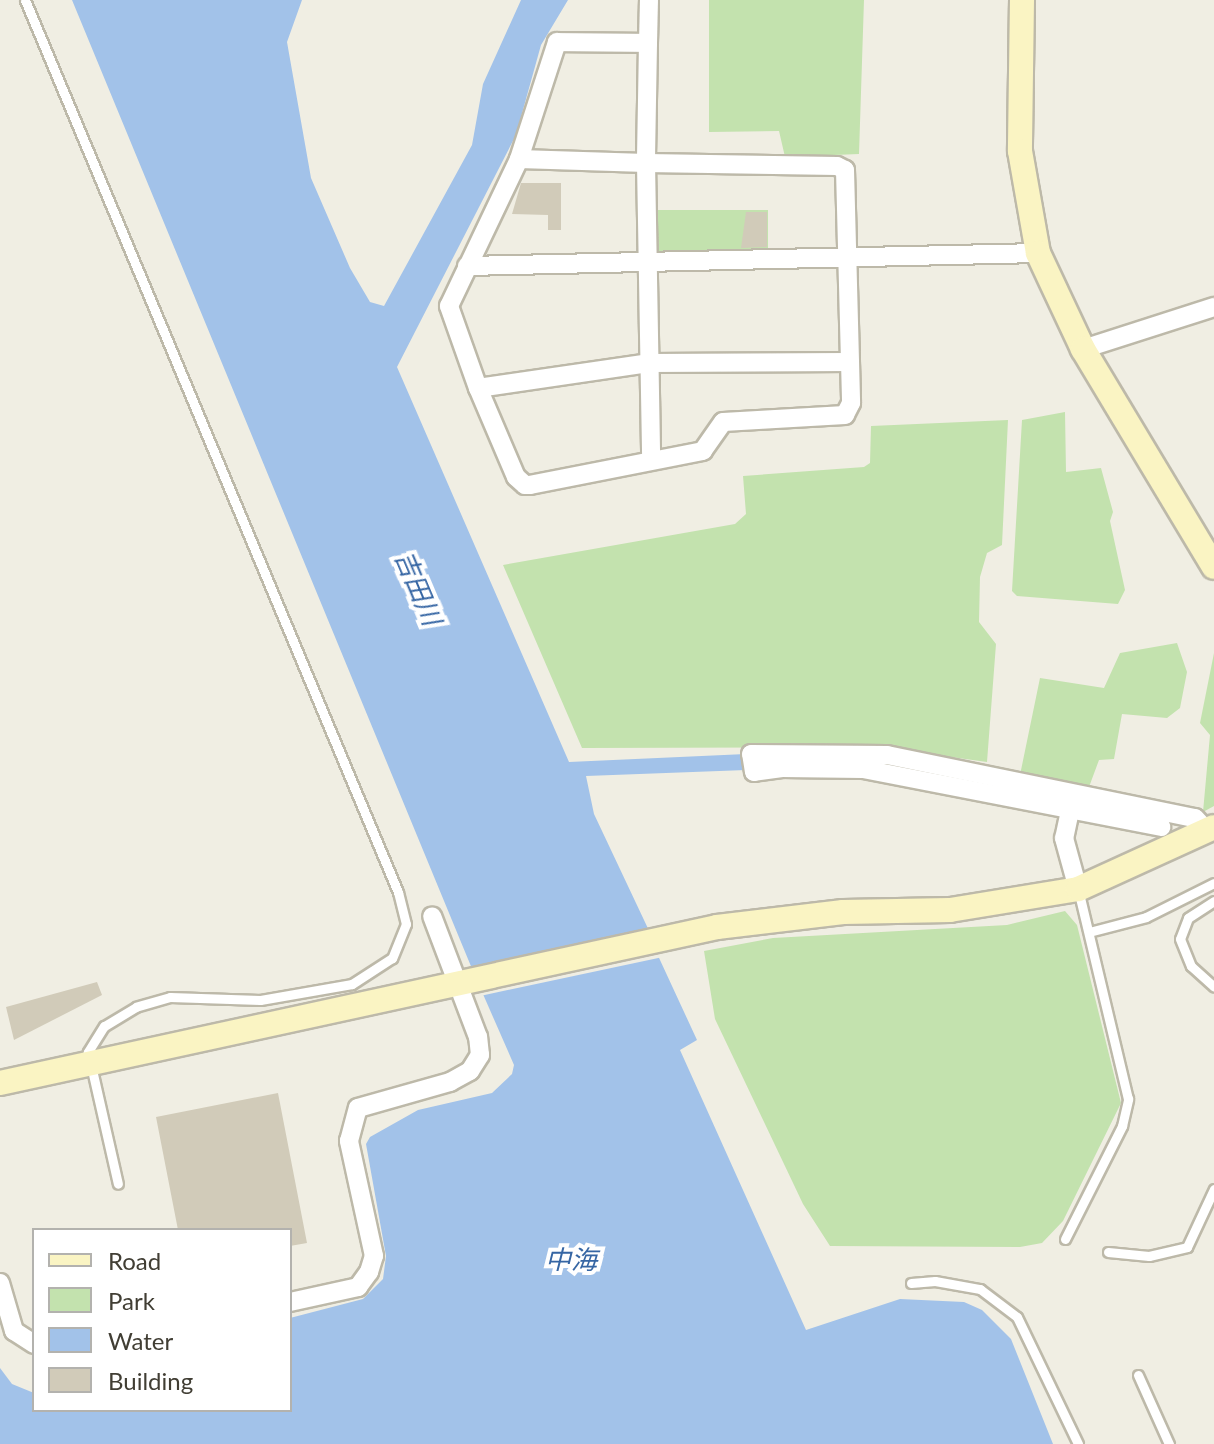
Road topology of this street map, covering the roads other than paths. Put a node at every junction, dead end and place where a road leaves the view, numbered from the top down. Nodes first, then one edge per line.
1 (25, 0) edge
2 (649, 0) edge
3 (1022, 0) edge
4 (648, 43) junction
5 (519, 159) junction
6 (646, 163) junction
7 (1038, 253) junction
8 (849, 258) junction
9 (649, 263) junction
10 (467, 266) junction
11 (1214, 307) edge
12 (1083, 349) junction
13 (850, 362) junction
14 (650, 363) junction
15 (478, 388) junction
16 (651, 460) junction
17 (1214, 567) edge
18 (753, 765) dead end
19 (991, 783) junction
20 (1071, 806) junction
21 (1161, 827) dead end
22 (1210, 829) edge
23 (1214, 883) edge
24 (1078, 889) junction
25 (1214, 901) edge
26 (432, 916) dead end
27 (1089, 932) junction
28 (464, 984) junction
29 (1214, 987) edge
30 (90, 1061) junction
31 (0, 1083) edge
32 (118, 1184) dead end
33 (1214, 1189) edge
34 (1065, 1239) dead end
35 (1108, 1252) dead end
36 (0, 1283) edge
37 (911, 1283) dead end
38 (292, 1302) edge
39 (32, 1343) edge
40 (1138, 1375) dead end
41 (1078, 1444) edge
42 (1169, 1444) edge

1 - 30 lane
2 - 4 street
3 - 7 street
4 - 5 street
4 - 6 street
5 - 6 street
5 - 10 street
6 - 8 street
6 - 9 street
7 - 8 street
7 - 12 street
8 - 9 street
8 - 13 street
9 - 10 street
9 - 14 street
10 - 15 street
11 - 12 street
12 - 17 street
13 - 14 street
13 - 16 street
14 - 15 street
14 - 16 street
15 - 16 street
18 - 19 street
19 - 20 street
19 - 22 street
20 - 21 street
20 - 24 street
22 - 24 street
23 - 27 lane
24 - 27 lane
24 - 28 street
25 - 29 lane
26 - 28 street
27 - 34 lane
28 - 30 street
28 - 38 street
30 - 31 street
30 - 32 lane
33 - 35 lane
36 - 39 street
37 - 41 lane
40 - 42 lane

